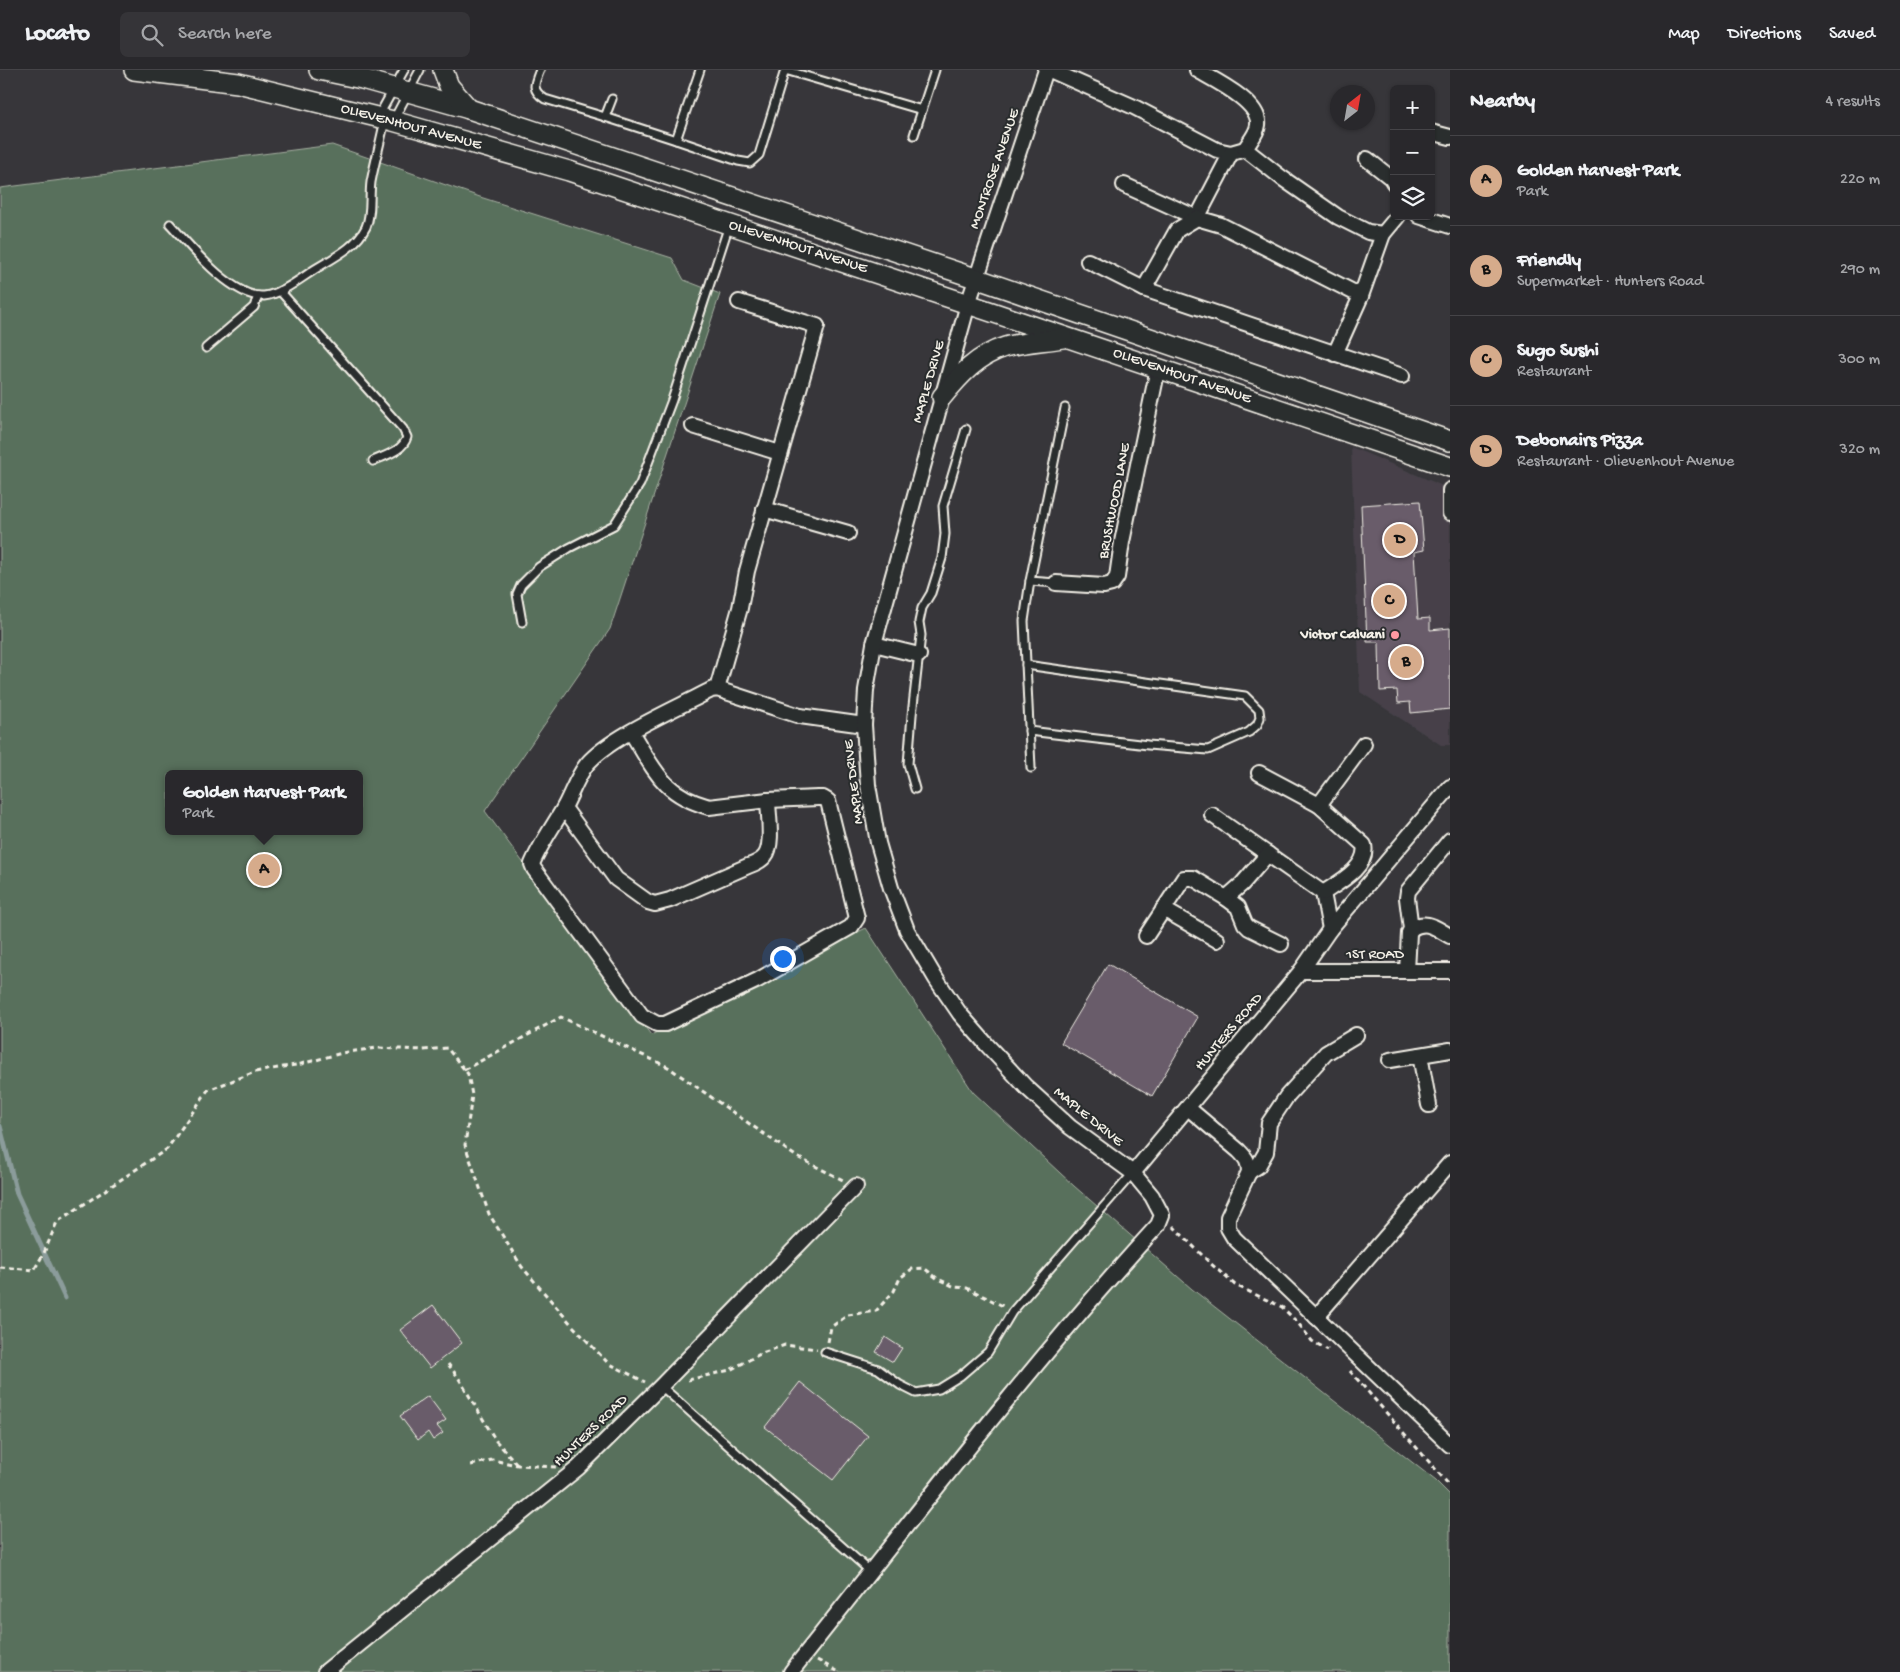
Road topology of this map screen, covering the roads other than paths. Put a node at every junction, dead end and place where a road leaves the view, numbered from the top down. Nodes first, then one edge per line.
1 (134, 70) edge
2 (319, 70) edge
3 (387, 70) edge
4 (404, 70) edge
5 (420, 70) edge
6 (443, 70) edge
7 (540, 70) edge
8 (700, 70) edge
9 (934, 70) edge
10 (1046, 70) edge
11 (1050, 70) edge
12 (1197, 70) edge
13 (362, 79) junction
14 (401, 89) junction
15 (612, 99) dead end
16 (469, 109) junction
17 (922, 110) junction
18 (605, 117) junction
19 (385, 119) junction
20 (1435, 133) edge
21 (914, 135) dead end
22 (1450, 138) edge
23 (676, 140) junction
24 (1245, 149) junction
25 (1231, 153) junction
26 (1367, 159) dead end
27 (1390, 176) edge
28 (1124, 185) dead end
29 (1196, 218) junction
30 (1395, 220) edge
31 (1431, 220) edge
32 (170, 224) dead end
33 (729, 225) junction
34 (1450, 226) edge
35 (1384, 234) junction
36 (1088, 261) dead end
37 (976, 278) junction
38 (1144, 289) junction
39 (280, 291) junction
40 (258, 296) junction
41 (1361, 296) junction
42 (739, 302) dead end
43 (968, 304) junction
44 (1066, 337) junction
45 (206, 348) dead end
46 (1335, 354) junction
47 (1158, 368) junction
48 (1402, 376) dead end
49 (942, 397) junction
50 (1065, 408) dead end
51 (693, 426) dead end
52 (966, 429) dead end
53 (1450, 441) edge
54 (780, 453) junction
55 (373, 461) dead end
56 (1450, 467) edge
57 (1450, 490) edge
58 (764, 509) junction
59 (1450, 513) edge
60 (848, 533) dead end
61 (1030, 581) junction
62 (1056, 583) joint
63 (522, 622) dead end
64 (874, 644) junction
65 (919, 654) junction
66 (1026, 666) junction
67 (717, 689) junction
68 (864, 725) junction
69 (1029, 731) junction
70 (631, 732) junction
71 (1364, 744) dead end
72 (1031, 768) dead end
73 (1260, 773) dead end
74 (1450, 787) edge
75 (915, 789) dead end
76 (768, 800) junction
77 (1319, 805) junction
78 (564, 808) junction
79 (1212, 816) dead end
80 (1450, 840) edge
81 (1268, 854) junction
82 (1323, 892) junction
83 (1226, 898) junction
84 (1163, 909) junction
85 (1330, 929) junction
86 (1412, 929) junction
87 (1146, 936) dead end
88 (1450, 936) edge
89 (1217, 940) dead end
90 (1281, 944) dead end
91 (1301, 971) junction
92 (1407, 971) junction
93 (1450, 971) edge
94 (1356, 1035) dead end
95 (1450, 1050) edge
96 (1420, 1055) junction
97 (1390, 1060) dead end
98 (1429, 1104) dead end
99 (1188, 1108) junction
100 (1450, 1163) edge
101 (1249, 1172) junction
102 (1133, 1173) junction
103 (856, 1186) road end
104 (1316, 1317) junction
105 (825, 1352) road end
106 (661, 1386) junction
107 (1450, 1445) edge
108 (871, 1572) junction
109 (325, 1672) edge
110 (790, 1672) edge

1 - 19 street, OLIEVENHOUT AVENUE
2 - 13 street, OLIEVENHOUT AVENUE
3 - 13 street
4 - 14 lane
5 - 14 lane
6 - 16 street
7 - 18 lane
8 - 23 lane
9 - 17 lane
10 - 37 street, MONTROSE AVENUE
11 - 25 street
12 - 24 street
13 - 14 street, OLIEVENHOUT AVENUE
14 - 16 street, OLIEVENHOUT AVENUE
14 - 19 lane
14 - 19 lane
15 - 18 lane
16 - 37 street, OLIEVENHOUT AVENUE
17 - 21 lane
17 - 23 lane
18 - 23 lane
19 - 33 street, OLIEVENHOUT AVENUE
19 - 39 lane
20 - 22 street
24 - 25 street
24 - 35 street
25 - 29 street
26 - 27 street
28 - 29 street
29 - 38 street
29 - 41 street
30 - 35 street
31 - 34 street
32 - 40 lane
33 - 43 street, OLIEVENHOUT AVENUE
33 - 63 lane
35 - 41 street
36 - 38 street
37 - 43 street, MONTROSE AVENUE
37 - 53 street, OLIEVENHOUT AVENUE
38 - 46 street
39 - 40 lane
39 - 55 lane
40 - 45 lane
41 - 46 street
42 - 54 street
43 - 44 street, OLIEVENHOUT AVENUE
43 - 49 street, MAPLE DRIVE
44 - 47 street, OLIEVENHOUT AVENUE
44 - 49 street
46 - 48 street
47 - 56 street, OLIEVENHOUT AVENUE
47 - 62 street, BRUSHWOOD LANE
49 - 64 street, MAPLE DRIVE
50 - 61 lane
51 - 54 street
52 - 65 lane
54 - 58 street
57 - 59 street
58 - 60 street
58 - 67 street
61 - 62 lane
61 - 66 lane
64 - 65 street
64 - 68 street, MAPLE DRIVE
65 - 75 lane
66 - 69 lane
66 - 69 lane
67 - 68 street
67 - 70 street
68 - 102 street, MAPLE DRIVE
69 - 72 lane
70 - 76 street
70 - 78 street
71 - 77 street
73 - 77 street
74 - 85 street, HUNTERS ROAD
76 - 78 street
76 - 78 street
77 - 82 street
79 - 81 street
80 - 86 street
81 - 82 street
81 - 83 street
82 - 85 street
83 - 84 street
83 - 90 street
84 - 87 street
84 - 89 street
85 - 91 street, HUNTERS ROAD
86 - 88 street
86 - 92 street
91 - 92 street, 1ST ROAD
91 - 99 street, HUNTERS ROAD
92 - 93 street, 1ST ROAD
94 - 101 street
95 - 96 street
96 - 97 street
96 - 98 street
99 - 101 street
99 - 102 street, HUNTERS ROAD
100 - 104 street
101 - 104 street
102 - 105 lane
102 - 108 street
103 - 106 street, HUNTERS ROAD
104 - 107 street
106 - 108 lane
106 - 109 street, HUNTERS ROAD
108 - 110 street

